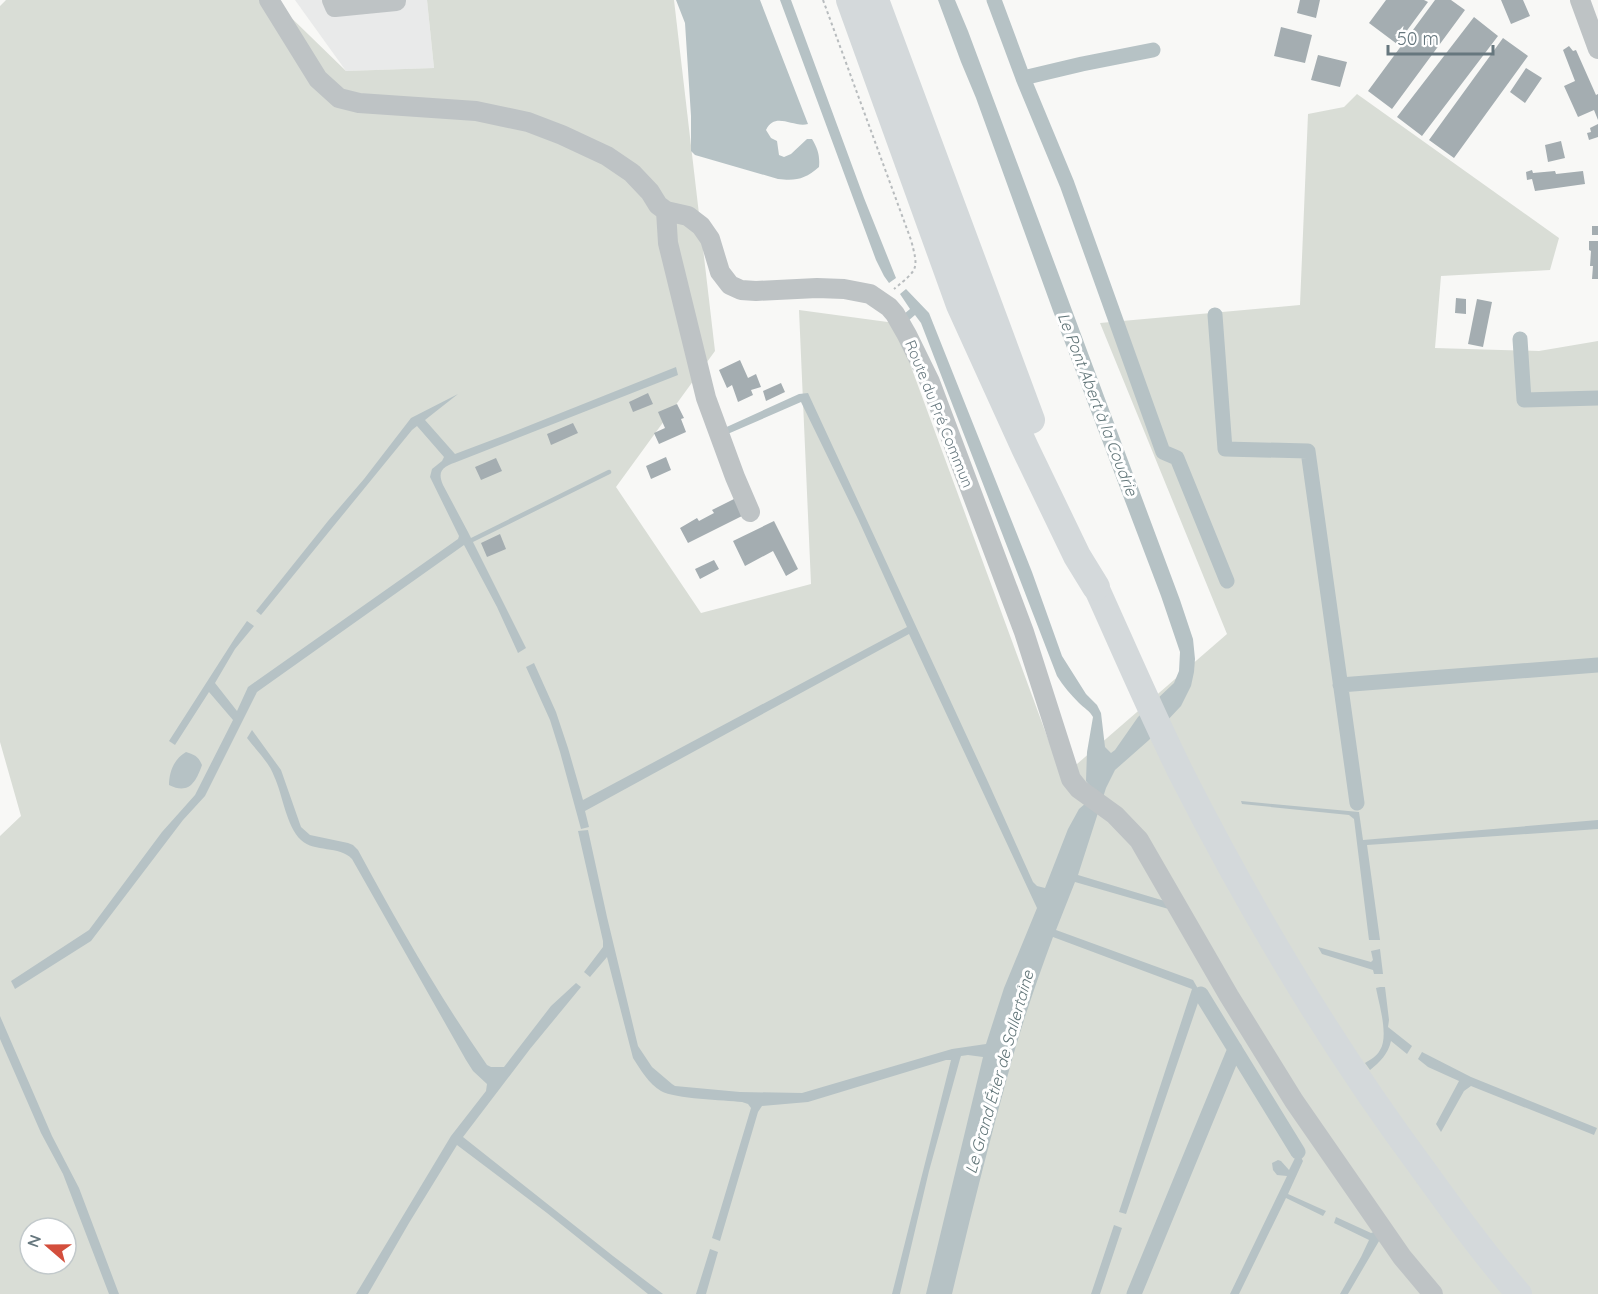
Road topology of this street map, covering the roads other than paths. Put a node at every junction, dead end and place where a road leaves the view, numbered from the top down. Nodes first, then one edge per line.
1 (269, 0) edge
2 (332, 0) edge
3 (396, 0) edge
4 (850, 0) edge
5 (875, 0) edge
6 (1580, 0) edge
7 (1598, 50) edge
8 (666, 211) junction
9 (750, 512) dead end
10 (1096, 587) junction
11 (1433, 1294) edge
12 (1519, 1294) edge

1 - 8 street
2 - 3 street
4 - 10 highway
5 - 10 highway
6 - 7 street
8 - 9 street
8 - 11 street, Route du Pré Commun
10 - 12 main road

